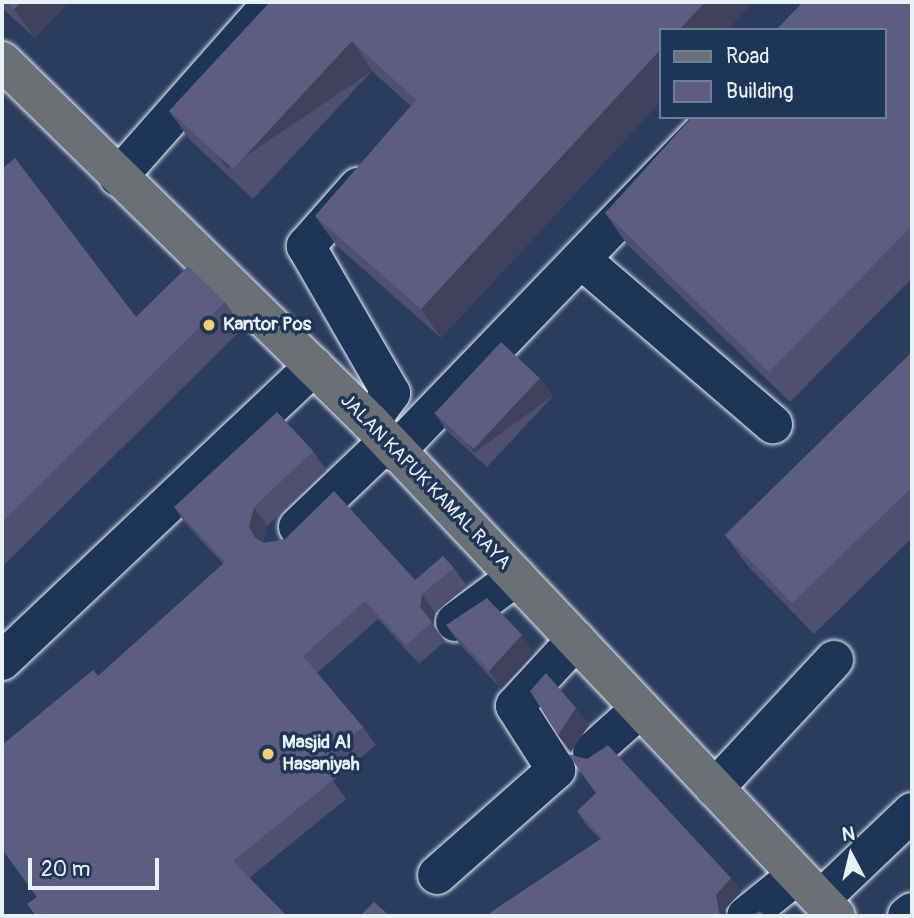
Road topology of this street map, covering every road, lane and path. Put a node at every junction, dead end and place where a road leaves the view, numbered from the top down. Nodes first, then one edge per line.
1 (273, 2) edge
2 (2, 61) edge
3 (715, 119) edge
4 (385, 155) edge
5 (118, 177) junction
6 (582, 260) junction
7 (314, 366) junction
8 (773, 424) dead end
9 (384, 439) junction
10 (284, 541) edge
11 (516, 577) junction
12 (455, 622) edge
13 (576, 640) junction
14 (834, 660) dead end
15 (2, 661) edge
16 (640, 709) junction
17 (592, 752) edge
18 (715, 788) junction
19 (912, 812) edge
20 (437, 875) dead end
21 (818, 897) edge
22 (912, 912) edge
23 (746, 916) edge
24 (907, 916) edge

1 - 5 street
2 - 5 main road, JALAN KAPUK KAMAL RAYA
3 - 6 street
4 - 9 street
5 - 7 main road, JALAN KAPUK KAMAL RAYA
6 - 8 street
6 - 9 street
7 - 9 main road, JALAN KAPUK KAMAL RAYA
7 - 15 street
9 - 10 street
9 - 11 main road, JALAN KAPUK KAMAL RAYA
11 - 12 street
11 - 13 main road, JALAN KAPUK KAMAL RAYA
13 - 16 main road, JALAN KAPUK KAMAL RAYA
13 - 20 street
14 - 18 street
16 - 17 street
16 - 18 main road, JALAN KAPUK KAMAL RAYA
18 - 21 main road, JALAN KAPUK KAMAL RAYA
19 - 21 street
21 - 23 street
22 - 24 street

